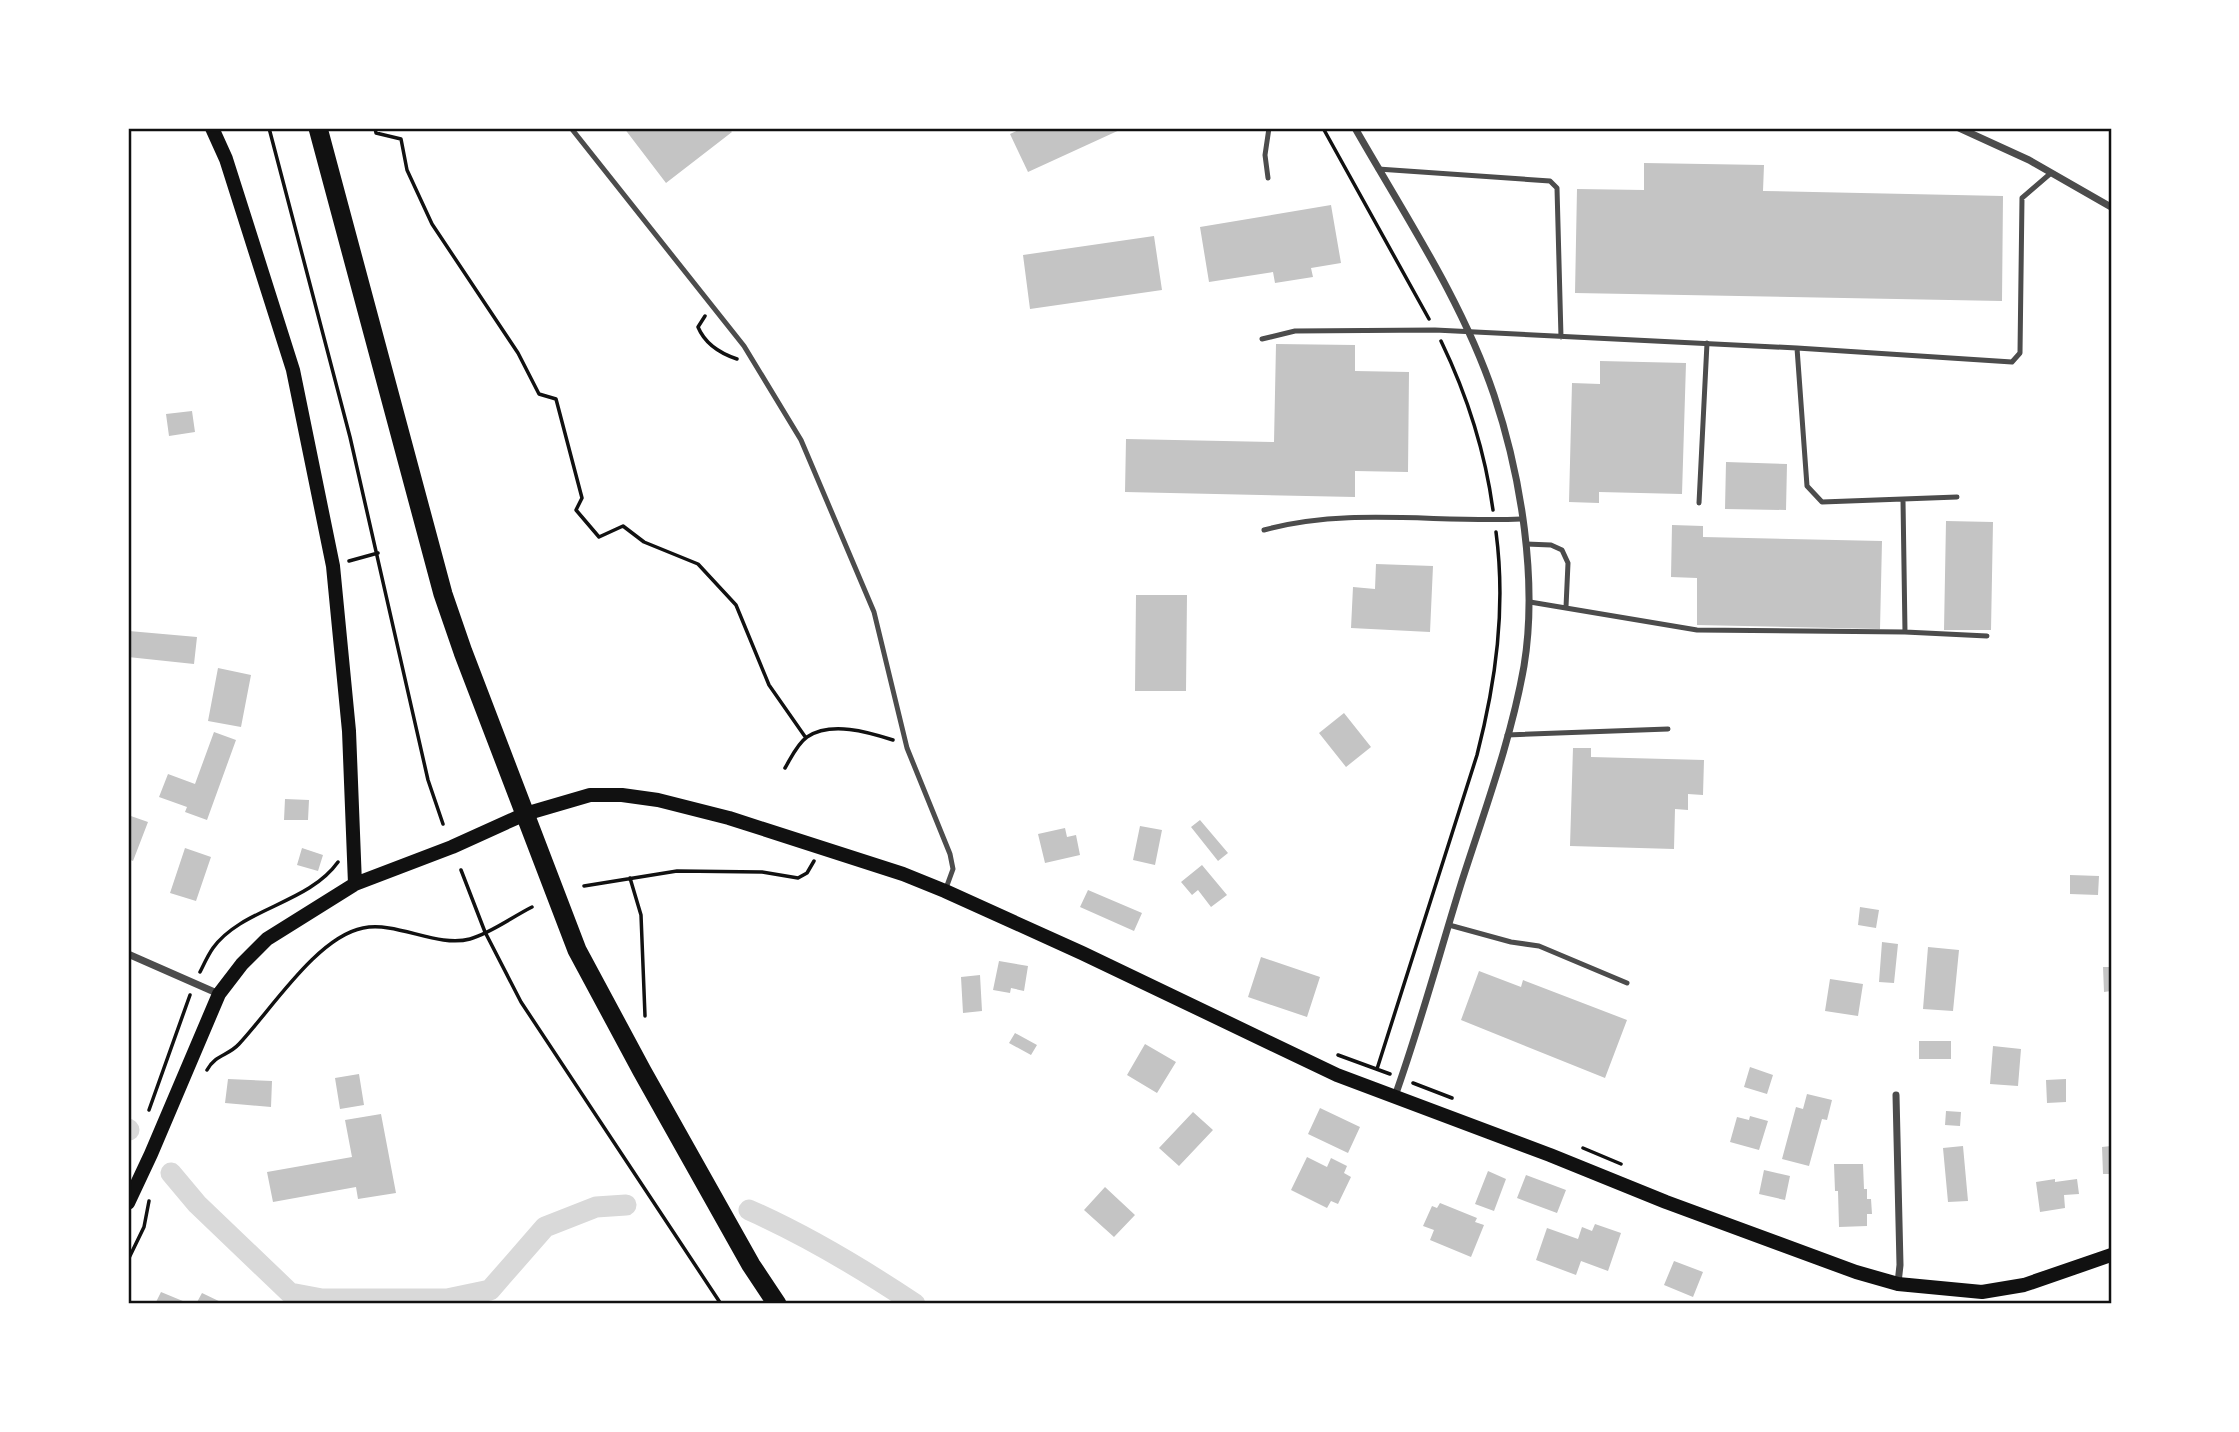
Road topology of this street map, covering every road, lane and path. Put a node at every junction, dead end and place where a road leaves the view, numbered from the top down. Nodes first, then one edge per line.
1 (212, 128) edge
2 (268, 128) edge
3 (318, 128) edge
4 (375, 128) edge
5 (571, 128) edge
6 (1269, 128) edge
7 (1324, 128) edge
8 (1355, 128) edge
9 (1959, 128) edge
10 (1378, 169) junction
11 (2052, 173) junction
12 (1268, 178) dead end
13 (2111, 207) edge
14 (717, 311) junction
15 (1435, 330) junction
16 (1468, 332) junction
17 (1561, 337) junction
18 (1262, 339) dead end
19 (1707, 342) junction
20 (1797, 348) junction
21 (757, 365) junction
22 (1957, 497) dead end
23 (1903, 500) junction
24 (1699, 503) dead end
25 (1521, 519) junction
26 (1495, 520) junction
27 (1264, 530) dead end
28 (1525, 544) junction
29 (378, 553) junction
30 (333, 566) junction
31 (1530, 602) junction
32 (1566, 607) junction
33 (1905, 632) junction
34 (1987, 636) dead end
35 (1668, 729) dead end
36 (1507, 735) junction
37 (806, 738) junction
38 (906, 748) junction
39 (785, 768) dead end
40 (525, 814) junction
41 (443, 824) dead end
42 (820, 847) junction
43 (342, 856) dead end
44 (460, 870) dead end
45 (630, 878) junction
46 (355, 884) junction
47 (584, 886) dead end
48 (945, 891) junction
49 (532, 907) dead end
50 (1449, 925) junction
51 (485, 932) junction
52 (128, 954) edge
53 (194, 982) junction
54 (1628, 983) dead end
55 (219, 994) junction
56 (645, 1017) dead end
57 (1329, 1051) dead end
58 (1377, 1069) junction
59 (206, 1070) dead end
60 (1402, 1078) junction
61 (1896, 1095) dead end
62 (1395, 1097) junction
63 (1451, 1098) dead end
64 (148, 1114) dead end
65 (1582, 1148) dead end
66 (1627, 1167) dead end
67 (151, 1189) dead end
68 (128, 1203) edge
69 (2111, 1255) edge
70 (128, 1260) edge
71 (1898, 1284) junction
72 (721, 1304) edge
73 (777, 1304) edge

1 - 30 main road
2 - 29 path
3 - 40 highway
4 - 37 path
5 - 14 lane
6 - 12 lane
7 - 15 path
8 - 10 street
9 - 11 street
10 - 16 street
10 - 17 lane
11 - 13 street
11 - 20 lane
14 - 21 lane
14 - 21 path
15 - 16 lane
15 - 18 lane
15 - 26 path
16 - 17 lane
16 - 25 street
17 - 19 lane
19 - 20 lane
19 - 24 lane
20 - 23 lane
21 - 38 lane
22 - 23 lane
23 - 33 lane
25 - 26 lane
25 - 28 street
26 - 27 lane
26 - 58 path
28 - 31 street
28 - 32 lane
29 - 30 path
29 - 41 path
30 - 46 main road
31 - 32 lane
31 - 36 street
32 - 33 lane
33 - 34 lane
35 - 36 lane
36 - 50 street
37 - 38 path
37 - 39 path
38 - 48 lane
40 - 42 main road
40 - 46 main road
40 - 73 highway
42 - 45 path
42 - 48 main road
43 - 53 path
44 - 51 path
45 - 47 path
45 - 56 path
46 - 55 main road
48 - 62 main road
49 - 51 path
50 - 54 lane
50 - 60 street
51 - 59 path
51 - 72 path
52 - 53 street
53 - 55 street
53 - 64 path
55 - 68 main road
57 - 58 path
58 - 60 path
60 - 62 street
60 - 63 path
61 - 71 street
62 - 71 main road
65 - 66 path
67 - 70 path
69 - 71 main road

